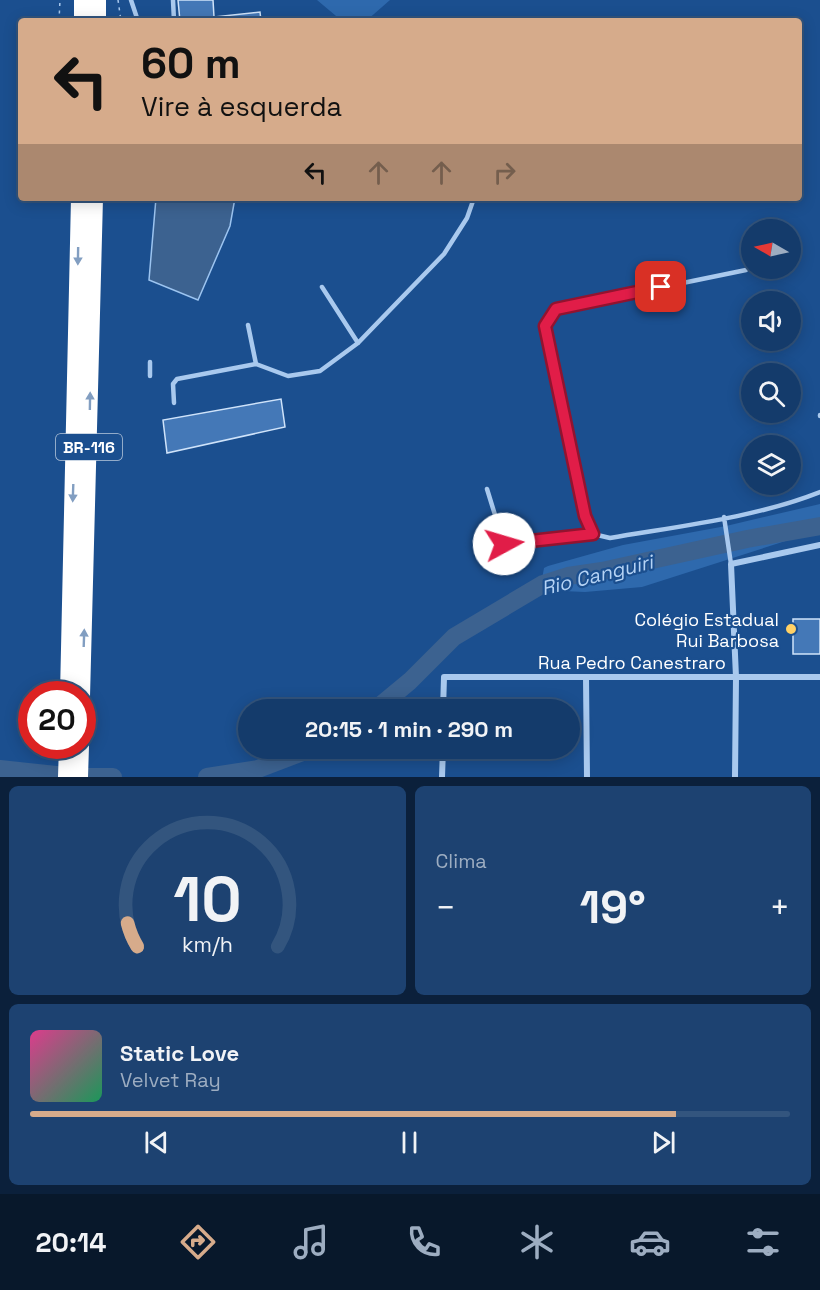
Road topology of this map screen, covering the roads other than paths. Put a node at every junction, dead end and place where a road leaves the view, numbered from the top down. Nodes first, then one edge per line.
1 (82, 0) edge
2 (98, 0) edge
3 (131, 0) edge
4 (173, 0) edge
5 (81, 18) edge
6 (98, 18) edge
7 (137, 18) edge
8 (174, 18) edge
9 (79, 201) edge
10 (94, 201) edge
11 (473, 201) edge
12 (741, 271) edge
13 (322, 287) dead end
14 (248, 325) dead end
15 (358, 343) junction
16 (150, 362) dead end
17 (256, 363) junction
18 (150, 376) dead end
19 (174, 403) dead end
20 (487, 489) dead end
21 (820, 492) edge
22 (724, 517) junction
23 (593, 534) junction
24 (820, 545) edge
25 (731, 561) junction
26 (586, 677) junction
27 (736, 677) junction
28 (820, 677) edge
29 (68, 681) edge
30 (82, 681) edge
31 (443, 699) edge
32 (71, 759) edge
33 (76, 759) edge
34 (443, 759) edge
35 (66, 777) edge
36 (80, 777) edge
37 (442, 777) edge
38 (587, 777) edge
39 (735, 777) edge

1 - 5 highway
2 - 6 highway
3 - 7 lane
4 - 8 lane
9 -> 29 highway, BR-116
30 -> 10 highway, BR-116
11 - 15 lane
12 - 23 lane
13 - 15 lane
14 - 17 lane
15 - 17 lane
16 - 18 lane
17 - 19 lane
20 - 23 lane
21 - 22 lane
22 - 23 lane
22 - 25 lane
24 - 25 street
25 - 27 street
26 - 27 street, Rua Pedro Canestraro
26 - 31 street, Rua Pedro Canestraro
26 - 38 street
27 - 28 street, Rua Pedro Canestraro
27 - 39 street
32 - 35 highway
33 - 36 highway
34 - 37 street

